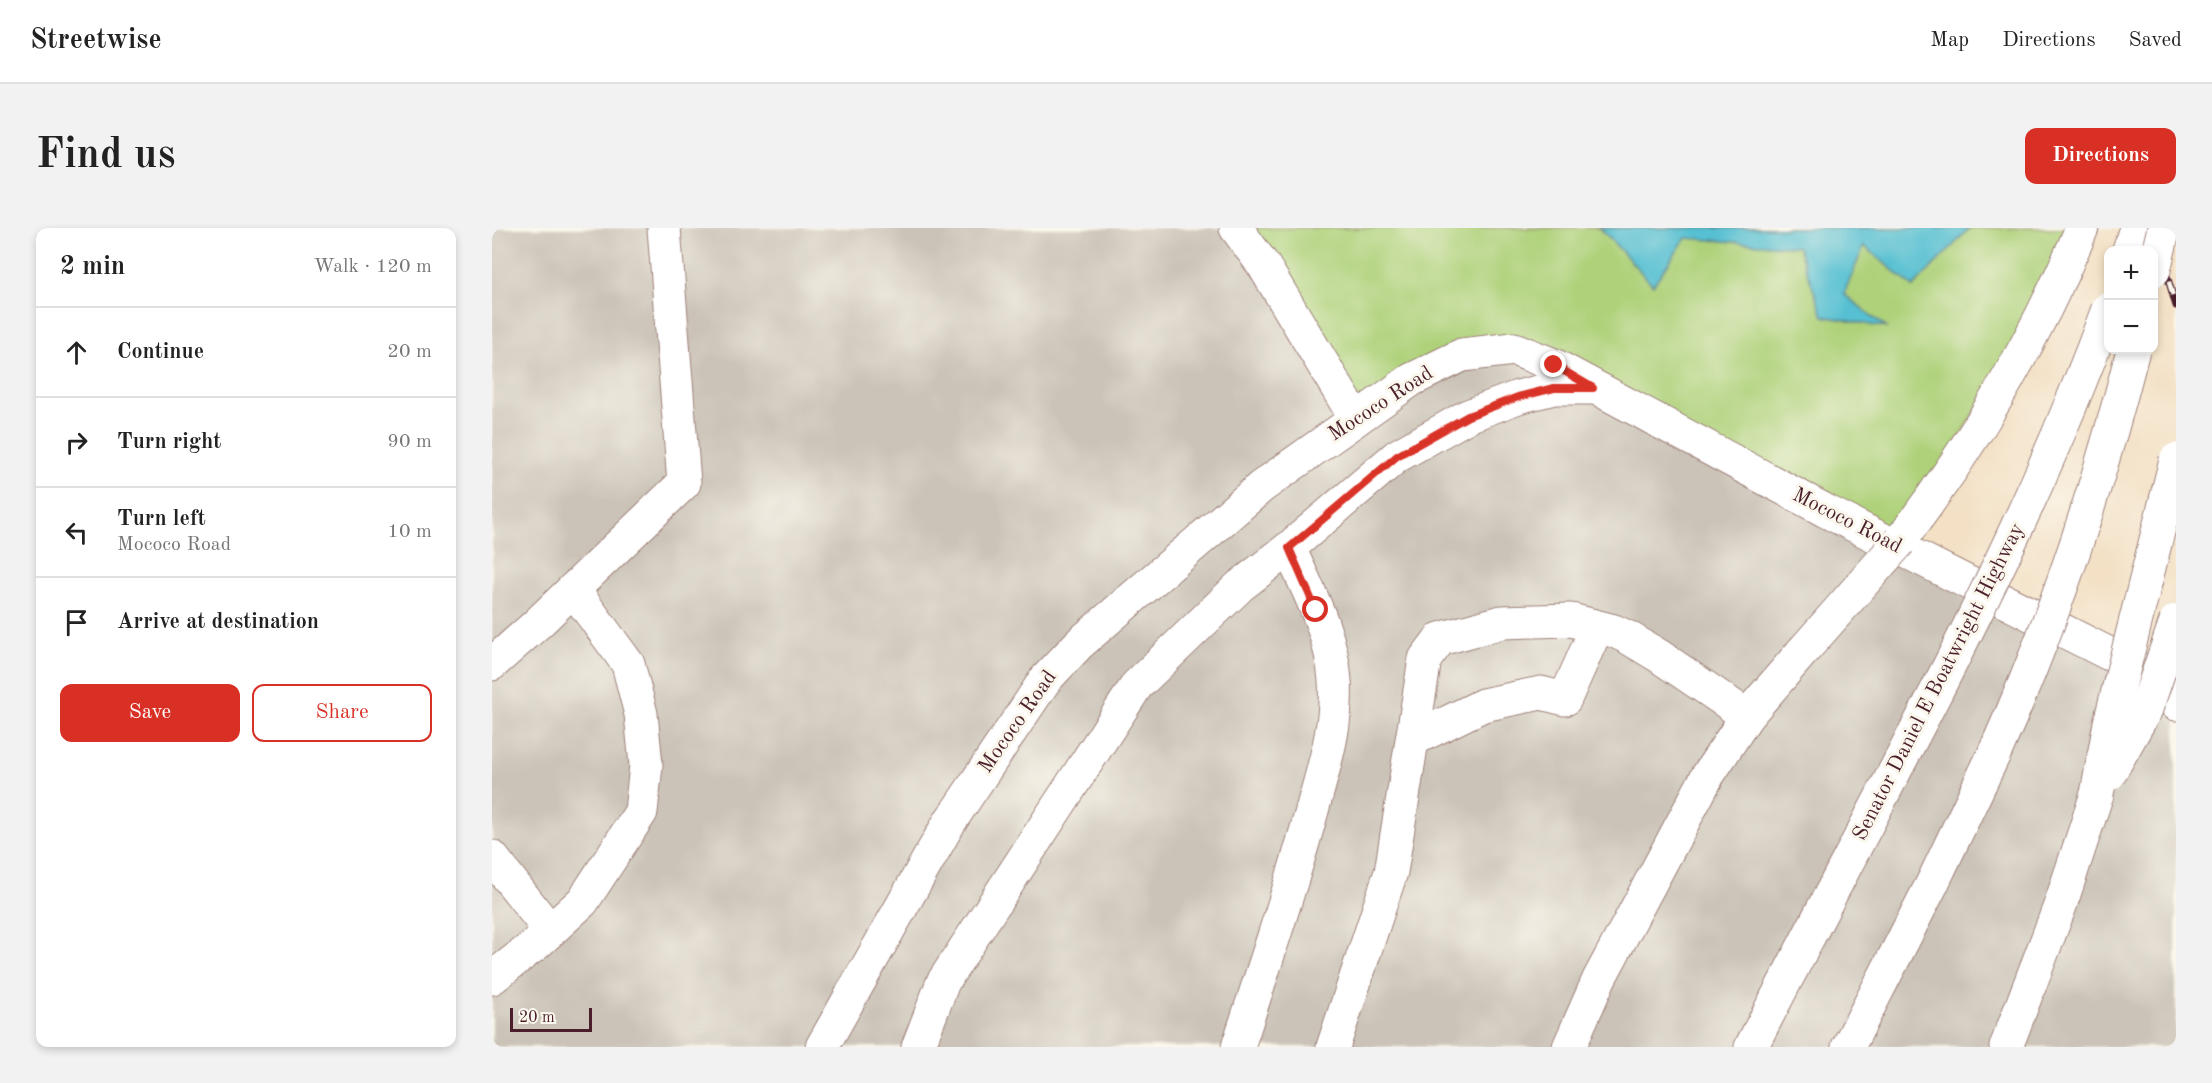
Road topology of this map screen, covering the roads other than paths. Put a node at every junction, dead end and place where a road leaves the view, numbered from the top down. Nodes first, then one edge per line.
1 (664, 228) edge
2 (1236, 228) edge
3 (2082, 228) edge
4 (2136, 228) edge
5 (2164, 228) edge
6 (2130, 246) edge
7 (2158, 253) edge
8 (2104, 322) edge
9 (2132, 354) edge
10 (1593, 388) junction
11 (1356, 419) junction
12 (2176, 460) edge
13 (1289, 548) junction
14 (573, 589) junction
15 (2176, 621) edge
16 (1597, 627) junction
17 (492, 664) edge
18 (2176, 704) edge
19 (1747, 716) junction
20 (1412, 740) junction
21 (2097, 794) junction
22 (492, 857) edge
23 (550, 931) junction
24 (492, 978) edge
25 (822, 1047) edge
26 (918, 1047) edge
27 (1238, 1047) edge
28 (1333, 1047) edge
29 (1569, 1047) edge
30 (1750, 1047) edge
31 (1848, 1047) edge
32 (2006, 1047) edge

1 - 14 main road
2 - 11 main road
3 - 19 main road, bridge
4 - 6 main road
5 - 7 main road, bridge
8 - 30 main road, Senator Daniel E Boatwright Highway, bridge
9 - 31 main road, bridge
10 - 11 main road, Mococo Road
10 - 13 main road
10 - 18 main road, Mococo Road
11 - 25 main road, Mococo Road
12 - 21 main road, bridge
13 - 26 main road
13 - 27 main road
14 - 17 main road
14 - 23 main road
15 - 21 main road, bridge
16 - 19 main road
16 - 20 main road
16 - 20 main road
19 - 29 main road
20 - 28 main road
21 - 32 main road
22 - 23 main road
23 - 24 main road

